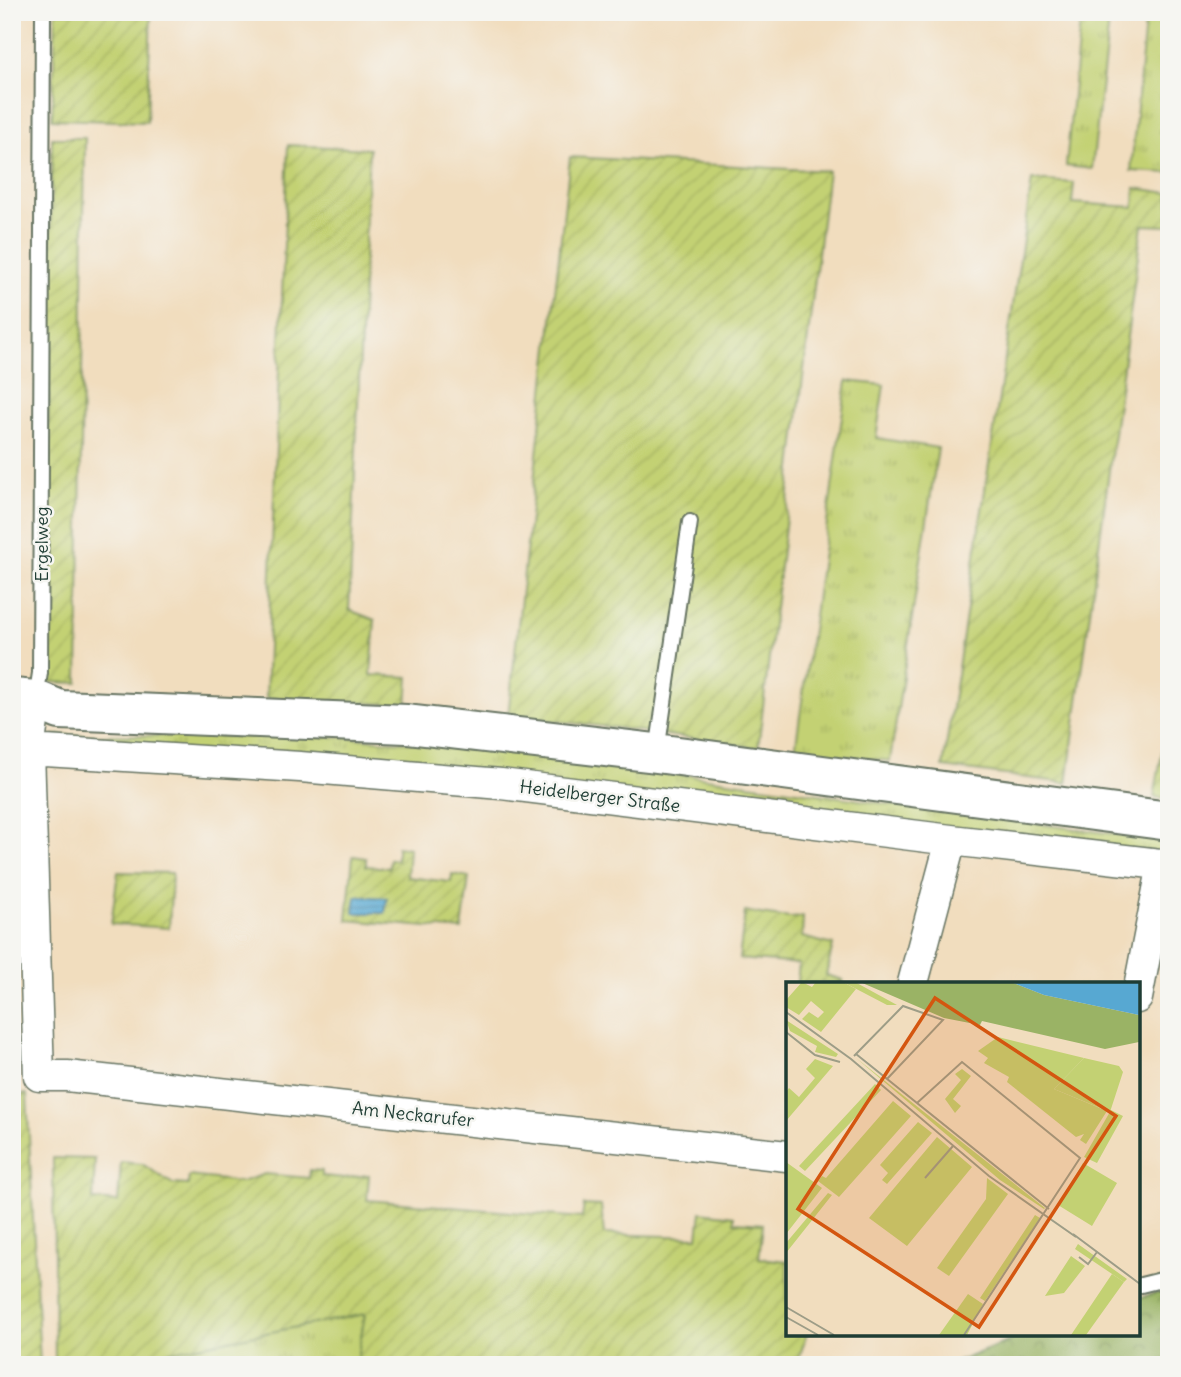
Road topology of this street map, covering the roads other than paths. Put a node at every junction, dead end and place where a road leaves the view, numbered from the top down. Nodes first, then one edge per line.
1 (43, 12) edge
2 (690, 522) dead end
3 (30, 717) edge
4 (656, 753) junction
5 (1169, 821) edge
6 (951, 840) junction
7 (1166, 865) edge
8 (914, 982) edge
9 (1139, 989) edge
10 (39, 1076) joint
11 (786, 1156) edge
12 (1169, 1278) edge
13 (1139, 1286) edge

1 - 3 lane, Ergelweg
2 - 4 lane
3 - 4 main road
3 - 6 street, Heidelberger Straße
3 - 10 street, Ergelweg
4 - 5 main road
6 - 7 street, Heidelberger Straße
6 - 8 street
7 - 9 street
10 - 11 street, Am Neckarufer
12 - 13 lane

